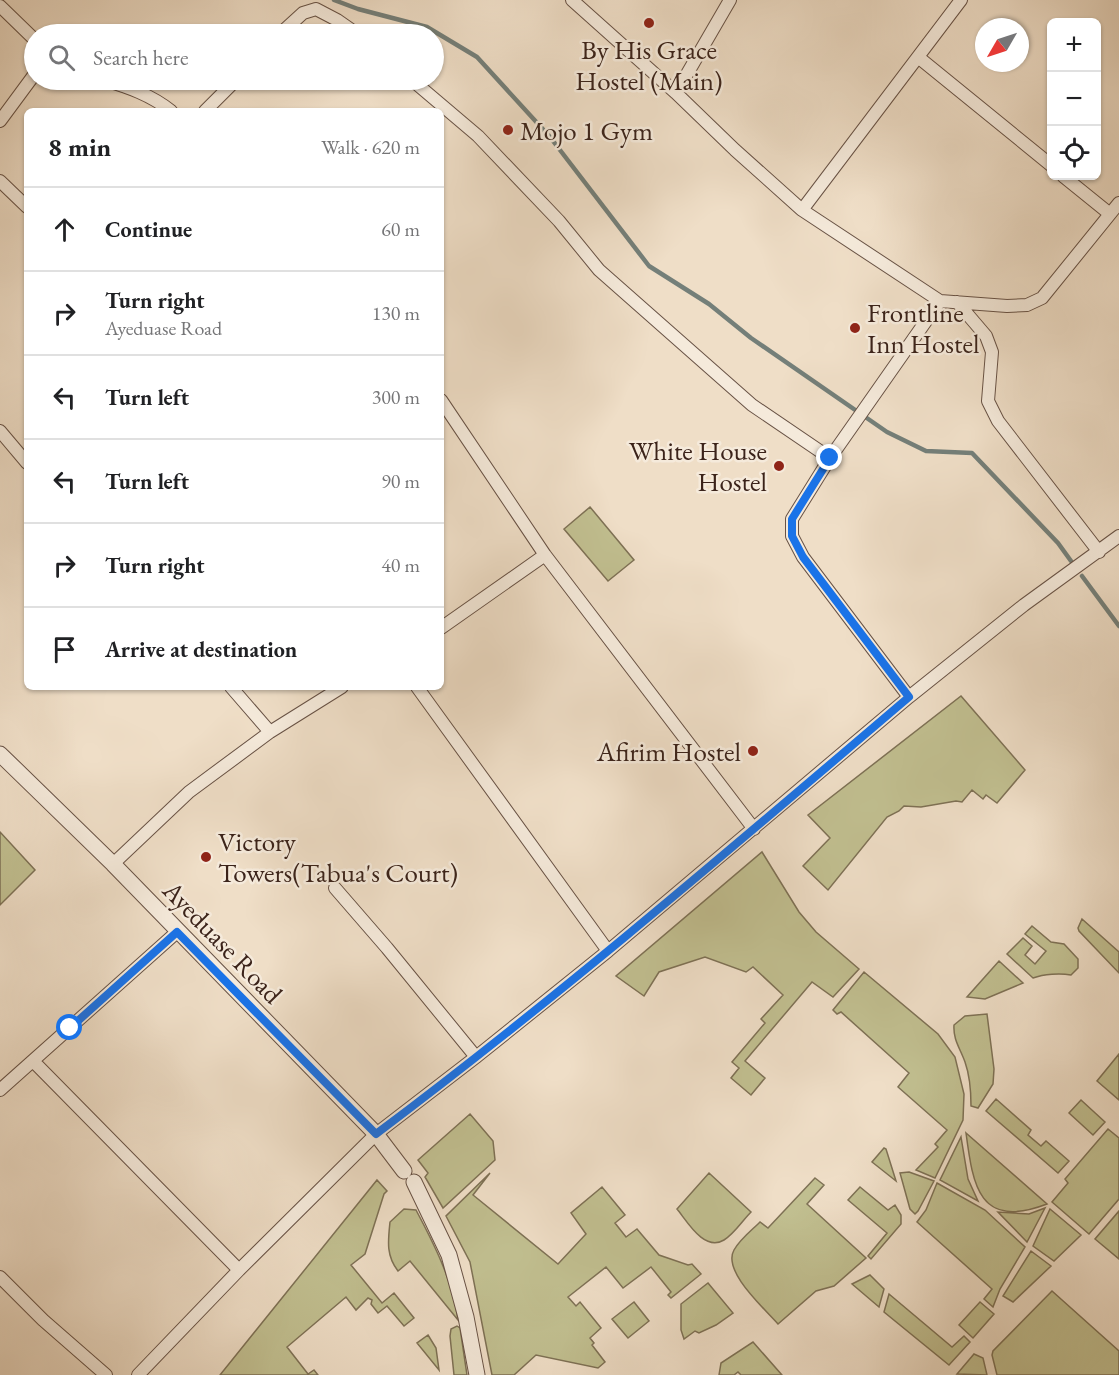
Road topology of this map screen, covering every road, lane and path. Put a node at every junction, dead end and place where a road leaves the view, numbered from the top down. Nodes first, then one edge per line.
1 (572, 0) edge
2 (730, 0) edge
3 (961, 0) edge
4 (0, 6) edge
5 (291, 24) edge
6 (343, 24) edge
7 (24, 29) edge
8 (918, 57) junction
9 (24, 89) edge
10 (136, 90) edge
11 (226, 90) edge
12 (424, 90) edge
13 (676, 93) junction
14 (167, 108) edge
15 (209, 108) edge
16 (0, 121) edge
17 (1047, 162) edge
18 (1068, 180) edge
19 (0, 181) edge
20 (1119, 202) edge
21 (24, 204) edge
22 (802, 210) junction
23 (1110, 214) junction
24 (940, 301) junction
25 (957, 302) junction
26 (444, 404) edge
27 (0, 431) edge
28 (830, 458) junction
29 (24, 459) edge
30 (1119, 536) edge
31 (1099, 552) junction
32 (545, 555) junction
33 (444, 626) edge
34 (234, 690) edge
35 (337, 690) edge
36 (419, 690) edge
37 (909, 697) junction
38 (270, 732) junction
39 (0, 754) edge
40 (754, 829) junction
41 (112, 864) junction
42 (335, 888) dead end
43 (177, 932) junction
44 (608, 951) junction
45 (476, 1057) junction
46 (33, 1061) junction
47 (0, 1090) edge
48 (376, 1134) junction
49 (238, 1270) junction
50 (0, 1277) edge
51 (106, 1375) edge
52 (138, 1375) edge
53 (477, 1375) edge

1 - 13 street
2 - 13 street
3 - 8 street
4 - 7 street
5 - 6 street
8 - 17 street
8 - 22 street
9 - 16 street
10 - 14 street
11 - 15 street
12 - 28 street
13 - 22 street
18 - 23 street
19 - 21 street
20 - 23 street
22 - 24 street
23 - 25 street
24 - 25 street
24 - 28 street
25 - 31 street
26 - 32 street
27 - 29 street
28 - 37 street
30 - 31 street
31 - 37 street
32 - 33 street
32 - 40 street
34 - 38 street
35 - 38 street
36 - 44 street
37 - 40 street
38 - 41 street
39 - 41 street, Ayeduase Road
40 - 44 street
41 - 43 street, Ayeduase Road
42 - 45 street
43 - 46 street
43 - 48 street, Ayeduase Road
44 - 45 street
45 - 48 street
46 - 47 street
46 - 49 street
48 - 49 street
48 - 53 street, Ayeduase Road
49 - 52 street
50 - 51 street

